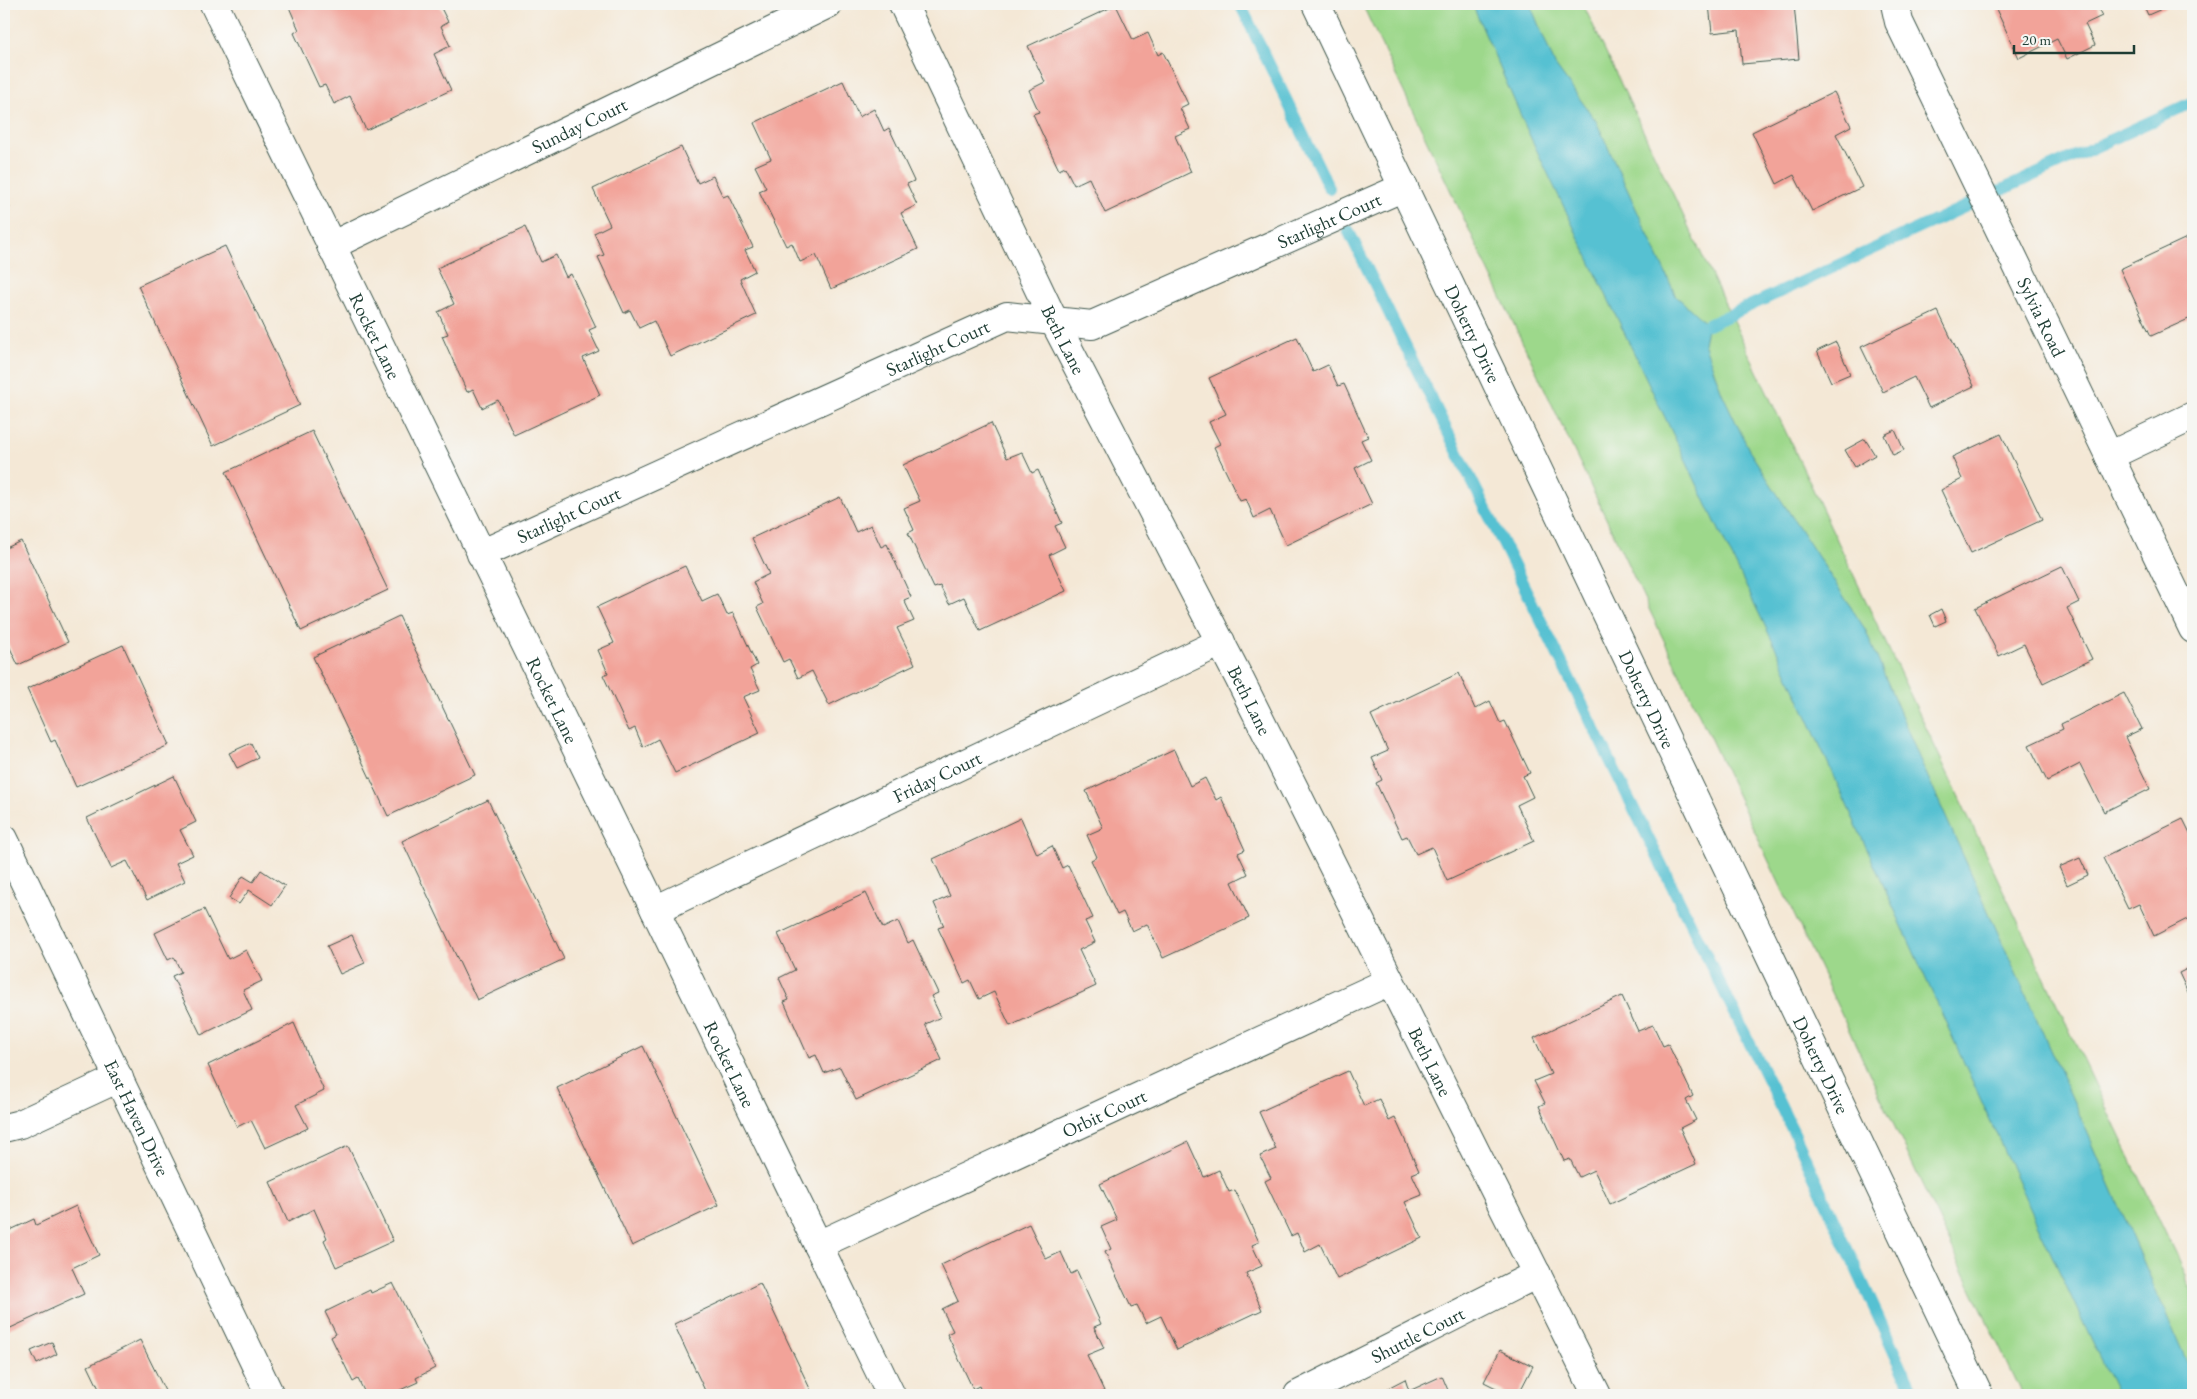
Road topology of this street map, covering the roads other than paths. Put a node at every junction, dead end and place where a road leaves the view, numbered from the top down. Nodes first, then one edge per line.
1 (214, 4) edge
2 (828, 4) edge
3 (903, 4) edge
4 (1316, 4) edge
5 (1895, 4) edge
6 (1404, 187) junction
7 (331, 246) junction
8 (1054, 321) junction
9 (2193, 416) edge
10 (2109, 456) junction
11 (481, 554) junction
12 (2193, 629) edge
13 (1221, 642) junction
14 (4, 840) edge
15 (655, 910) junction
16 (1390, 981) junction
17 (119, 1078) junction
18 (4, 1128) edge
19 (818, 1245) junction
20 (1537, 1274) junction
21 (270, 1395) edge
22 (891, 1395) edge
23 (1298, 1395) edge
24 (1597, 1395) edge
25 (1979, 1395) edge

1 - 7 street, Rocket Lane
2 - 7 street, Sunday Court
3 - 8 street, Beth Lane
4 - 6 street, Doherty Drive
5 - 10 street, Sylvia Road
6 - 8 street, Starlight Court
6 - 25 street, Doherty Drive
7 - 11 street, Rocket Lane
8 - 11 street, Starlight Court
8 - 13 street, Beth Lane
9 - 10 street
10 - 12 street, Sylvia Road
11 - 15 street, Rocket Lane
13 - 15 street, Friday Court
13 - 16 street, Beth Lane
14 - 17 street, East Haven Drive
15 - 19 street, Rocket Lane
16 - 19 street, Orbit Court
16 - 20 street, Beth Lane
17 - 18 street
17 - 21 street, East Haven Drive
19 - 22 street, Rocket Lane
20 - 23 street, Shuttle Court
20 - 24 street, Beth Lane

